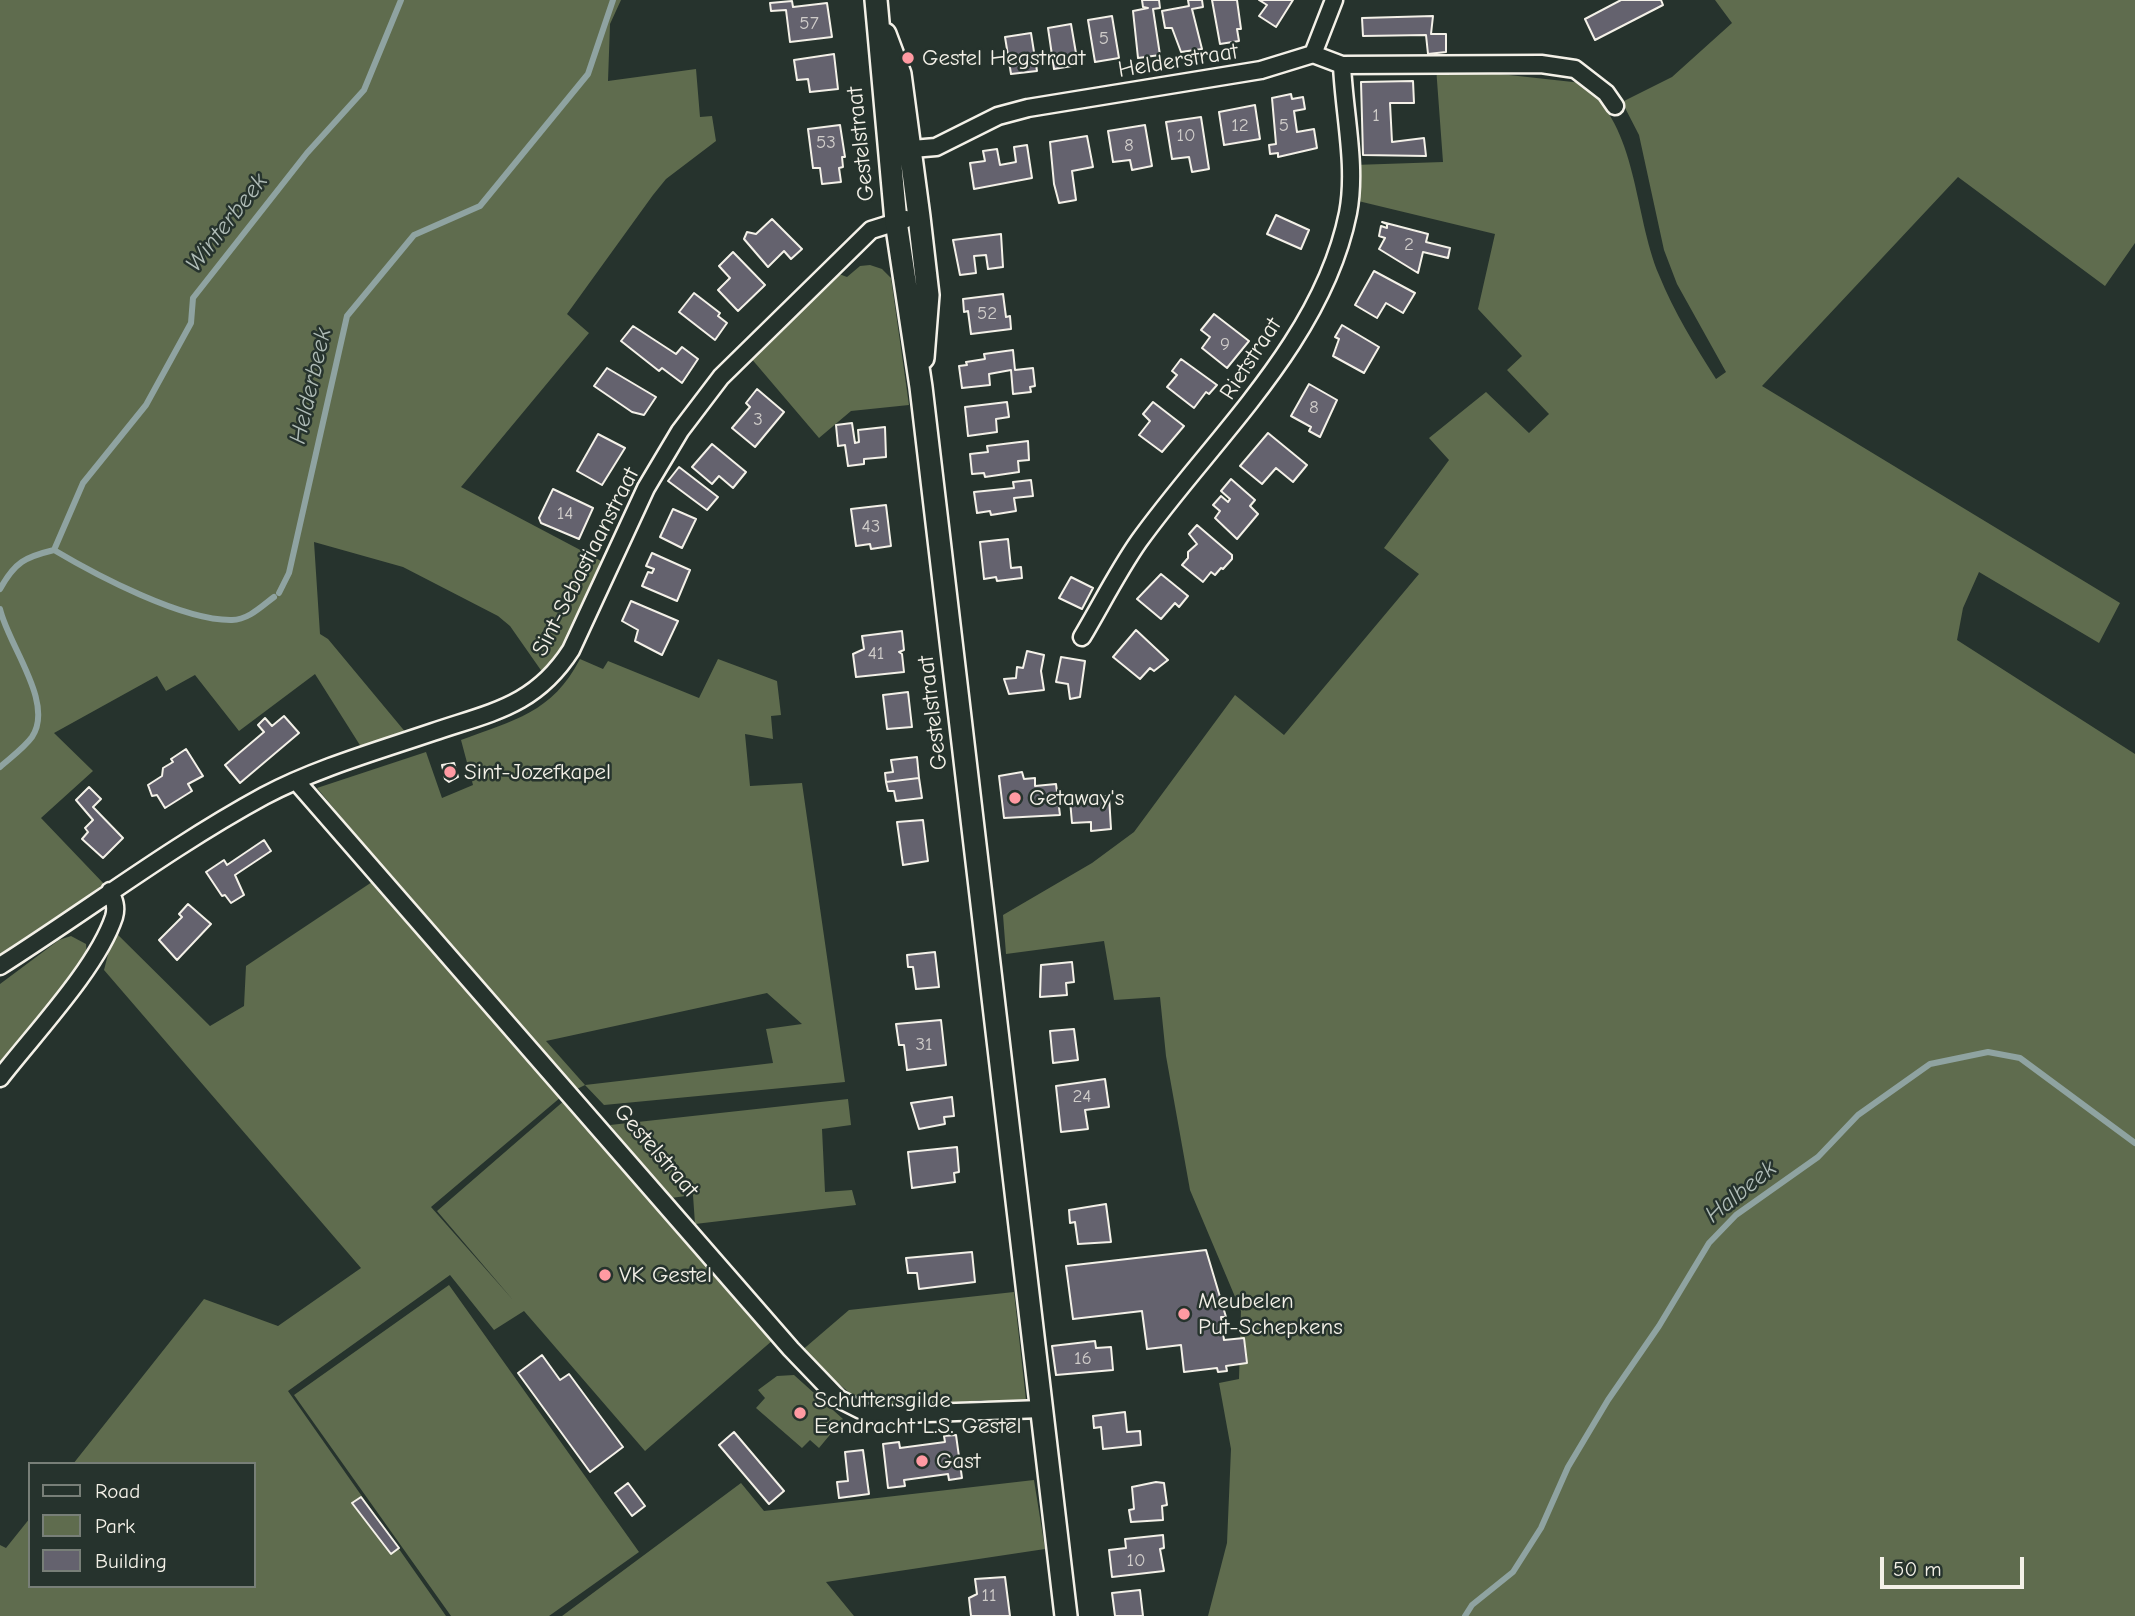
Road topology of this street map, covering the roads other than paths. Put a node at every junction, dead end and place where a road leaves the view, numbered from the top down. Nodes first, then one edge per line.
1 (1334, 0) edge
2 (877, 10) edge
3 (1313, 54) junction
4 (1342, 65) junction
5 (1615, 106) dead end
6 (911, 149) junction
7 (889, 151) junction
8 (919, 217) junction
9 (896, 221) junction
10 (921, 387) junction
11 (1082, 637) dead end
12 (296, 781) junction
13 (110, 891) junction
14 (0, 966) edge
15 (0, 1078) edge
16 (1042, 1409) junction
17 (1066, 1616) edge

1 - 3 street
2 - 6 main road, Gestelstraat
2 - 7 main road, Gestelstraat
3 - 4 street
3 - 6 street, Helderstraat
4 - 5 street
4 - 11 street, Rietstraat
6 - 7 street, Helderstraat
6 - 8 main road, Gestelstraat
7 - 9 main road, Gestelstraat
8 - 9 street, Sint-Sebastiaanstraat
8 - 10 main road, Gestelstraat
9 - 10 main road, Gestelstraat
9 - 12 street, Sint-Sebastiaanstraat
10 - 16 main road, Gestelstraat
12 - 13 street, Sint-Sebastiaanstraat
12 - 16 street, Gestelstraat
13 - 14 street, Sint-Sebastiaanstraat
13 - 15 street
16 - 17 main road, Gestelstraat

